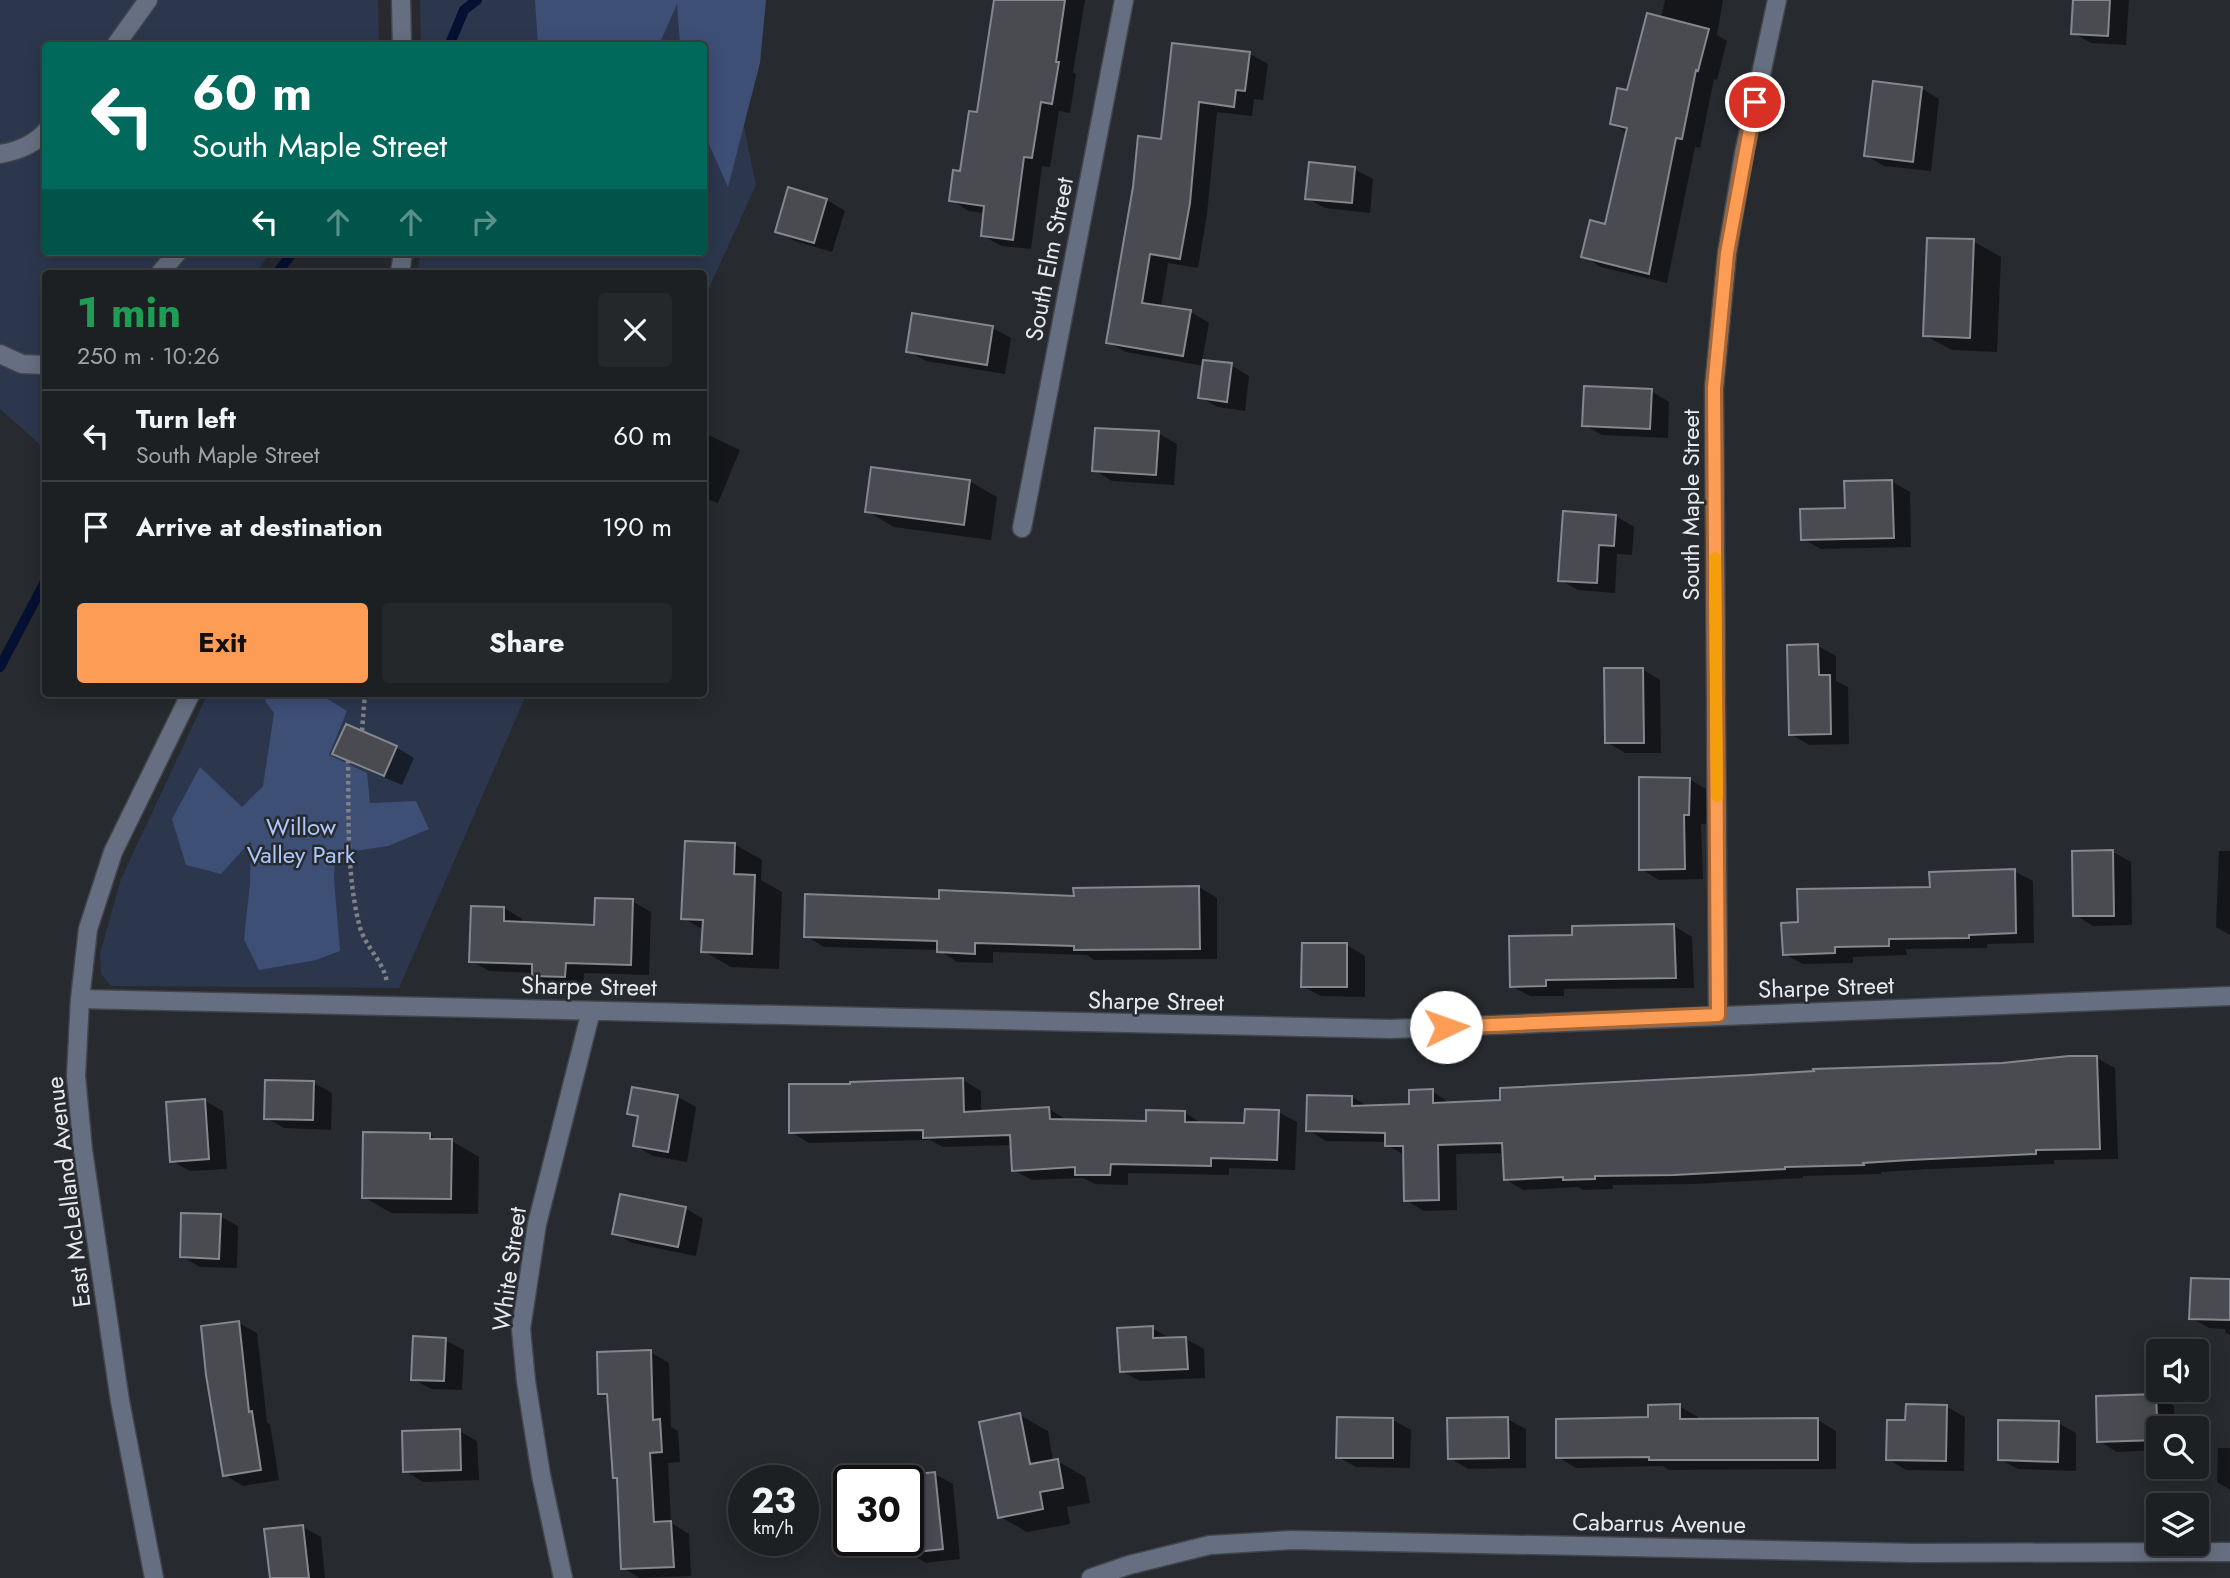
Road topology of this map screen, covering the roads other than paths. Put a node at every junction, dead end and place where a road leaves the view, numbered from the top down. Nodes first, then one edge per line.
1 (148, 0) edge
2 (401, 0) edge
3 (1124, 0) edge
4 (1777, 0) edge
5 (118, 42) edge
6 (402, 42) edge
7 (42, 136) edge
8 (0, 154) edge
9 (175, 256) edge
10 (163, 270) edge
11 (0, 354) edge
12 (42, 365) edge
13 (1023, 528) dead end
14 (189, 697) edge
15 (2230, 996) edge
16 (80, 999) junction
17 (591, 1011) junction
18 (1718, 1015) junction
19 (2230, 1552) edge
20 (154, 1578) edge
21 (563, 1578) edge
22 (1091, 1578) edge

1 - 5 street
2 - 6 street
3 - 13 street, South Elm Street
4 - 18 street, South Maple Street
7 - 8 street
9 - 10 street
11 - 12 street
14 - 16 street, East McLelland Avenue
15 - 18 street, Sharpe Street
16 - 17 street, Sharpe Street
16 - 20 street, East McLelland Avenue
17 - 18 street, Sharpe Street
17 - 21 street, White Street
19 - 22 street, Cabarrus Avenue

